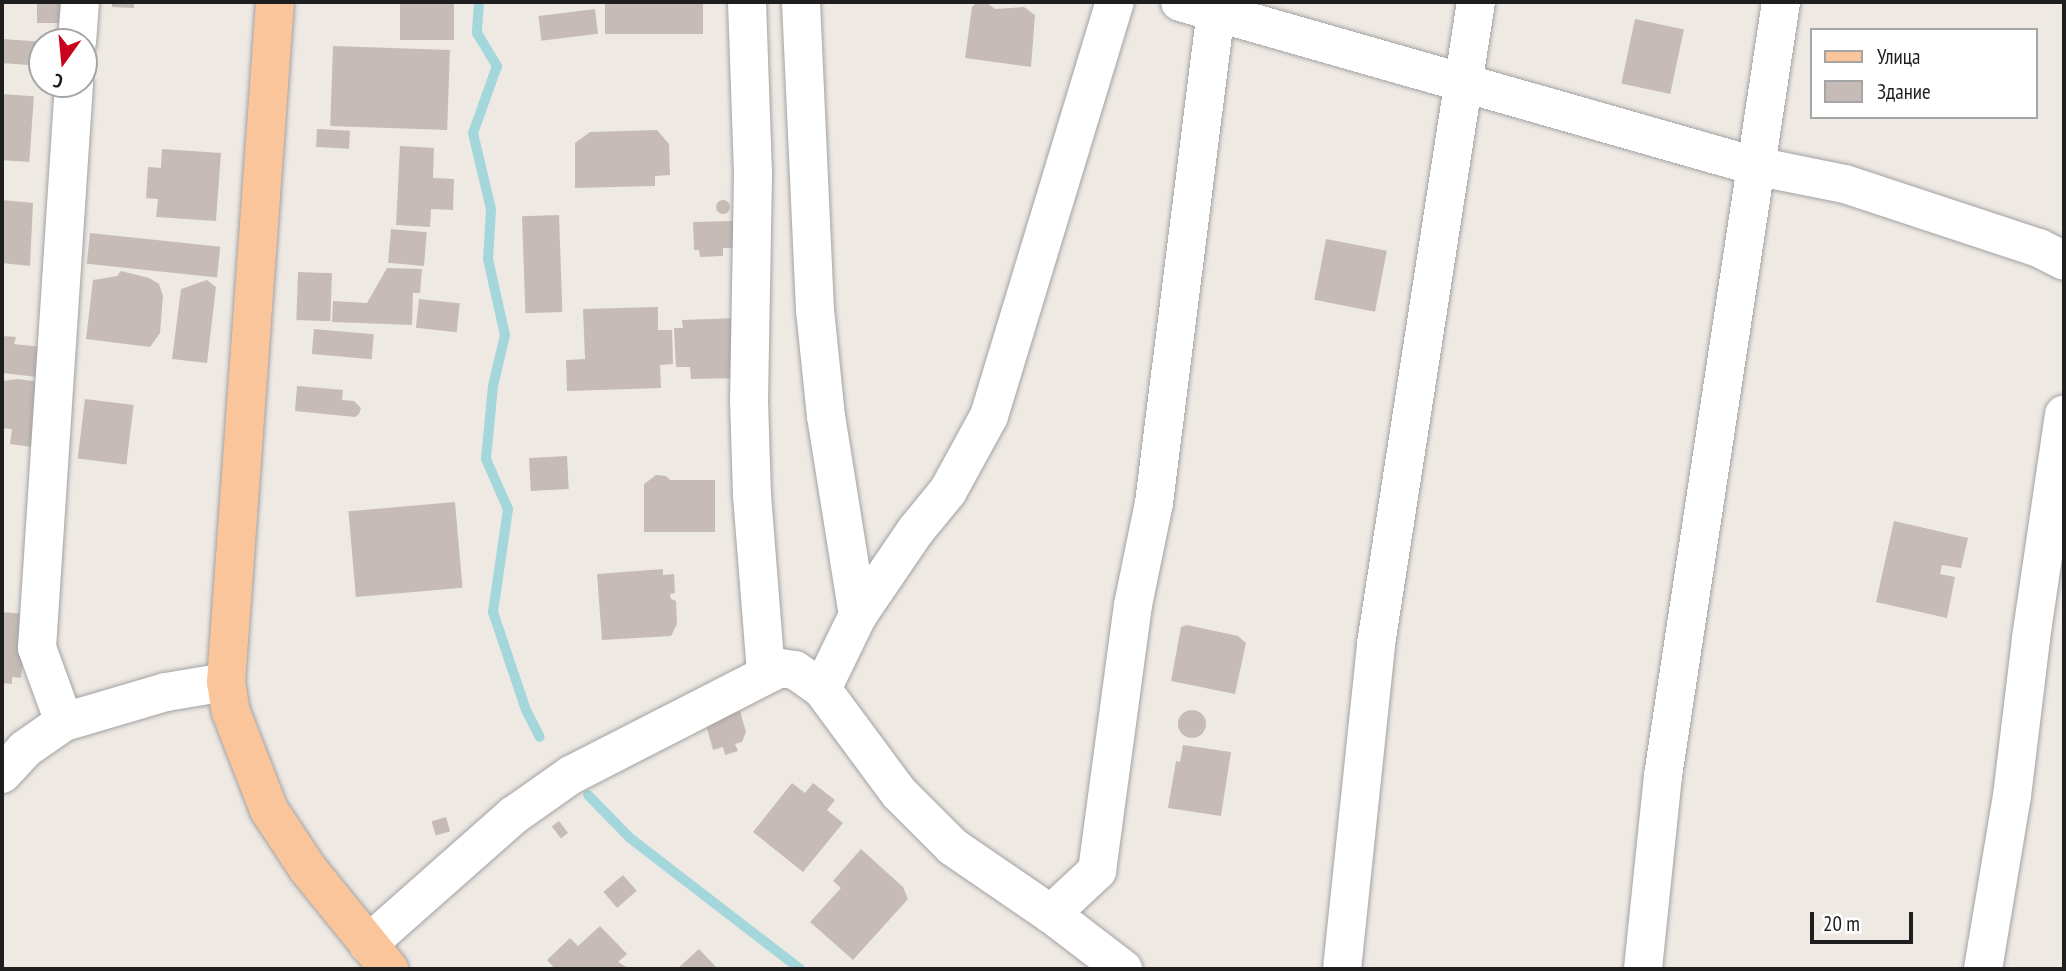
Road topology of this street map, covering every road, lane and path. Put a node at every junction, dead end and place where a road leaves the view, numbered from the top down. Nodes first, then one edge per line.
1 (80, 2) edge
2 (275, 2) edge
3 (747, 2) edge
4 (801, 2) edge
5 (1115, 2) edge
6 (1476, 2) edge
7 (1781, 2) edge
8 (1204, 6) edge
9 (78, 28) edge
10 (1461, 85) junction
11 (73, 98) edge
12 (1755, 166) junction
13 (2064, 261) edge
14 (2064, 414) edge
15 (858, 615) junction
16 (766, 673) junction
17 (226, 682) junction
18 (822, 689) junction
19 (64, 722) junction
20 (2, 774) edge
21 (1051, 914) junction
22 (379, 957) edge
23 (1123, 969) edge
24 (1342, 969) edge
25 (1643, 969) edge
26 (1983, 969) edge

1 - 9 street
2 - 17 main road
3 - 16 street
4 - 15 street
5 - 15 street
6 - 10 street
7 - 12 street
8 - 10 street
8 - 21 street
10 - 12 street
10 - 24 street
11 - 19 street
12 - 13 street
12 - 25 street
14 - 26 street
15 - 18 street
16 - 18 street
16 - 22 street
17 - 19 street
17 - 22 main road
18 - 21 street
19 - 20 street
21 - 23 street

